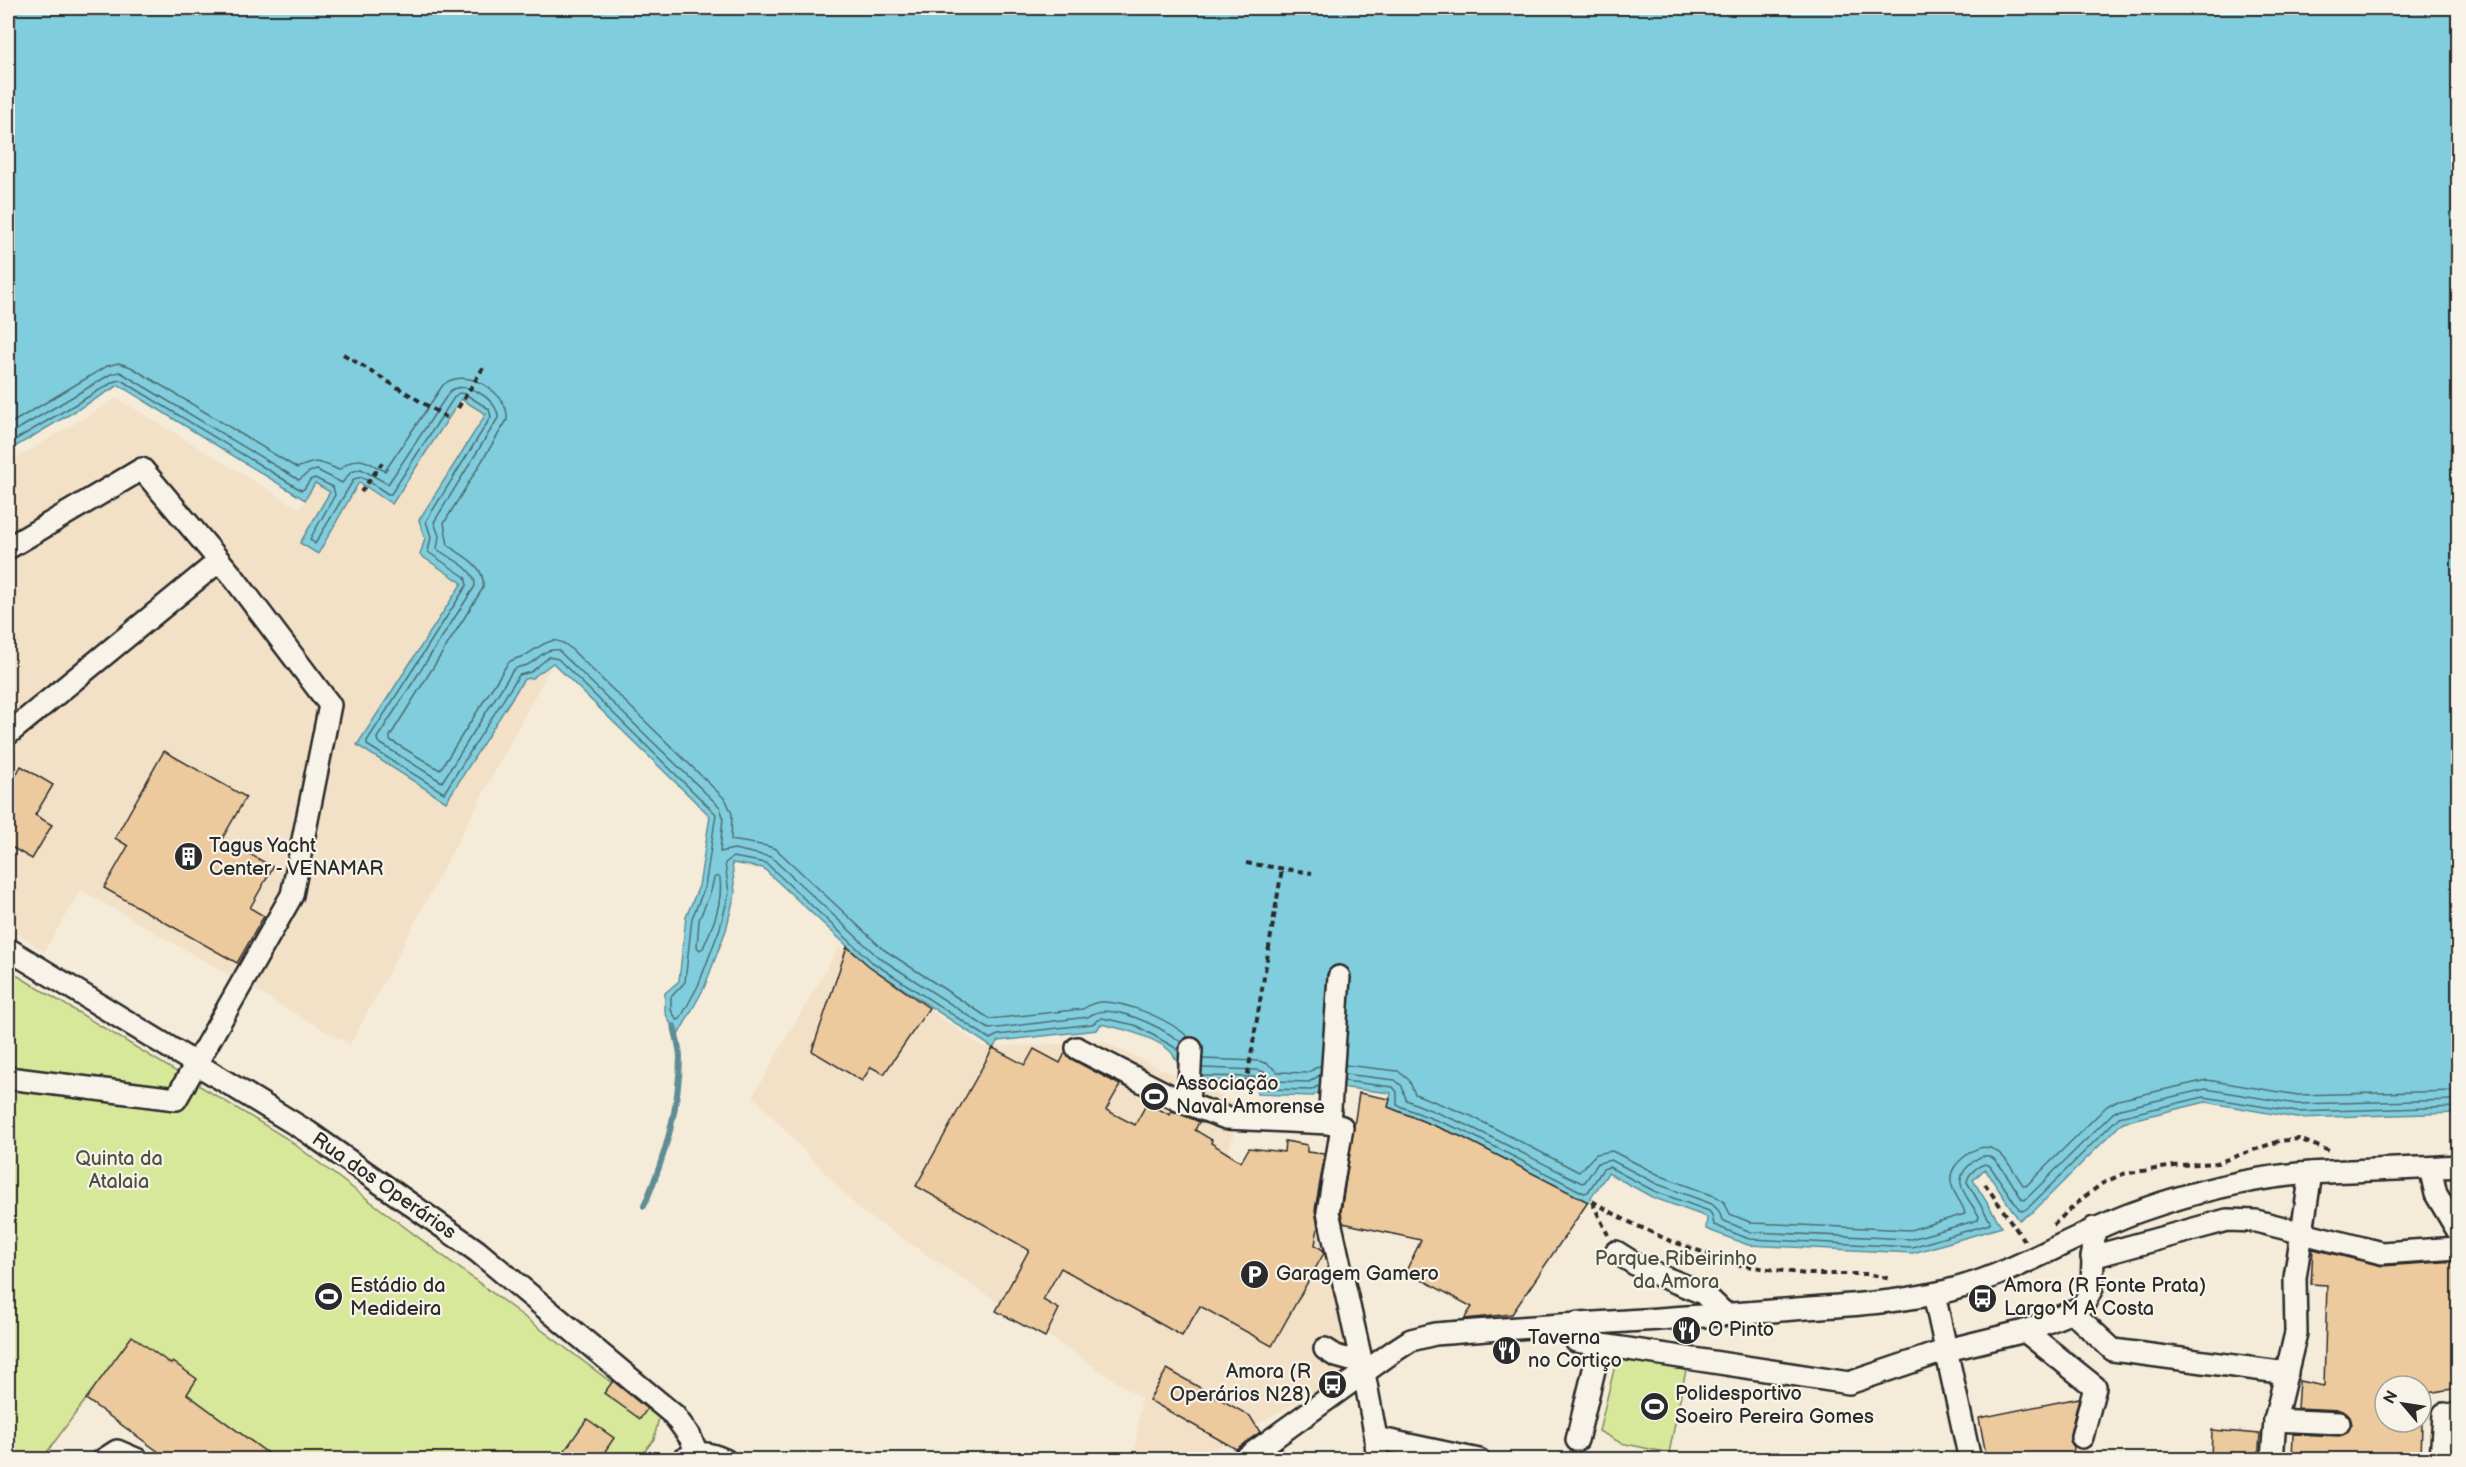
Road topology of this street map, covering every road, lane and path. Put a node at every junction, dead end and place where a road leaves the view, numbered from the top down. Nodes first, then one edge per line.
1 (343, 354) dead end
2 (483, 368) dead end
3 (458, 408) dead end
4 (449, 419) dead end
5 (382, 463) dead end
6 (361, 492) dead end
7 (8, 548) edge
8 (219, 561) junction
9 (8, 734) edge
10 (1246, 863) dead end
11 (1282, 869) junction
12 (1312, 873) dead end
13 (8, 949) edge
14 (1339, 977) dead end
15 (1077, 1048) dead end
16 (1191, 1050) dead end
17 (196, 1065) junction
18 (8, 1078) edge
19 (1246, 1085) dead end
20 (1188, 1104) junction
21 (1329, 1123) junction
22 (2339, 1156) dead end
23 (2458, 1166) edge
24 (2430, 1168) junction
25 (2312, 1173) junction
26 (1986, 1184) dead end
27 (2094, 1228) junction
28 (2046, 1231) dead end
29 (2302, 1231) junction
30 (2458, 1231) edge
31 (2036, 1237) dead end
32 (2458, 1248) edge
33 (1616, 1252) joint
34 (2092, 1257) junction
35 (1900, 1281) dead end
36 (1935, 1294) junction
37 (2072, 1312) junction
38 (1725, 1314) junction
39 (1578, 1323) junction
40 (2025, 1331) junction
41 (1600, 1345) junction
42 (1324, 1349) dead end
43 (1947, 1350) junction
44 (1363, 1368) junction
45 (2287, 1373) junction
46 (2458, 1416) edge
47 (2275, 1420) junction
48 (2339, 1423) dead end
49 (2082, 1437) dead end
50 (1376, 1438) junction
51 (1577, 1440) dead end
52 (689, 1456) edge
53 (103, 1460) edge
54 (138, 1460) edge
55 (725, 1460) edge
56 (1243, 1460) edge
57 (1377, 1460) edge
58 (1479, 1460) edge
59 (1971, 1460) edge
60 (2272, 1460) edge
61 (2441, 1460) edge

1 - 4 path
2 - 3 path
5 - 6 path
7 - 8 street
8 - 9 street
8 - 17 street
10 - 11 path
11 - 12 path
11 - 19 path
13 - 17 street, Rua dos Operários
14 - 21 street
15 - 20 street
16 - 20 street
17 - 18 street
17 - 52 street, Rua dos Operários
20 - 21 street
21 - 44 street
22 - 28 path
23 - 24 street
24 - 25 street
24 - 30 street
25 - 27 street
25 - 29 street
26 - 31 path
27 - 34 street
27 - 36 street
29 - 32 street
29 - 34 street
29 - 45 street
33 - 35 path
33 - 38 street
34 - 37 street
36 - 38 street
36 - 43 street
37 - 40 street
37 - 45 street
38 - 39 street
39 - 41 street
39 - 44 street
40 - 43 street
40 - 49 street
41 - 43 street
41 - 51 street
42 - 44 street
43 - 59 street
44 - 50 street
44 - 56 street
45 - 47 street
46 - 61 street
47 - 48 street
47 - 60 street
50 - 57 street
50 - 58 street
52 - 55 street, Rua dos Operários
53 - 54 street

